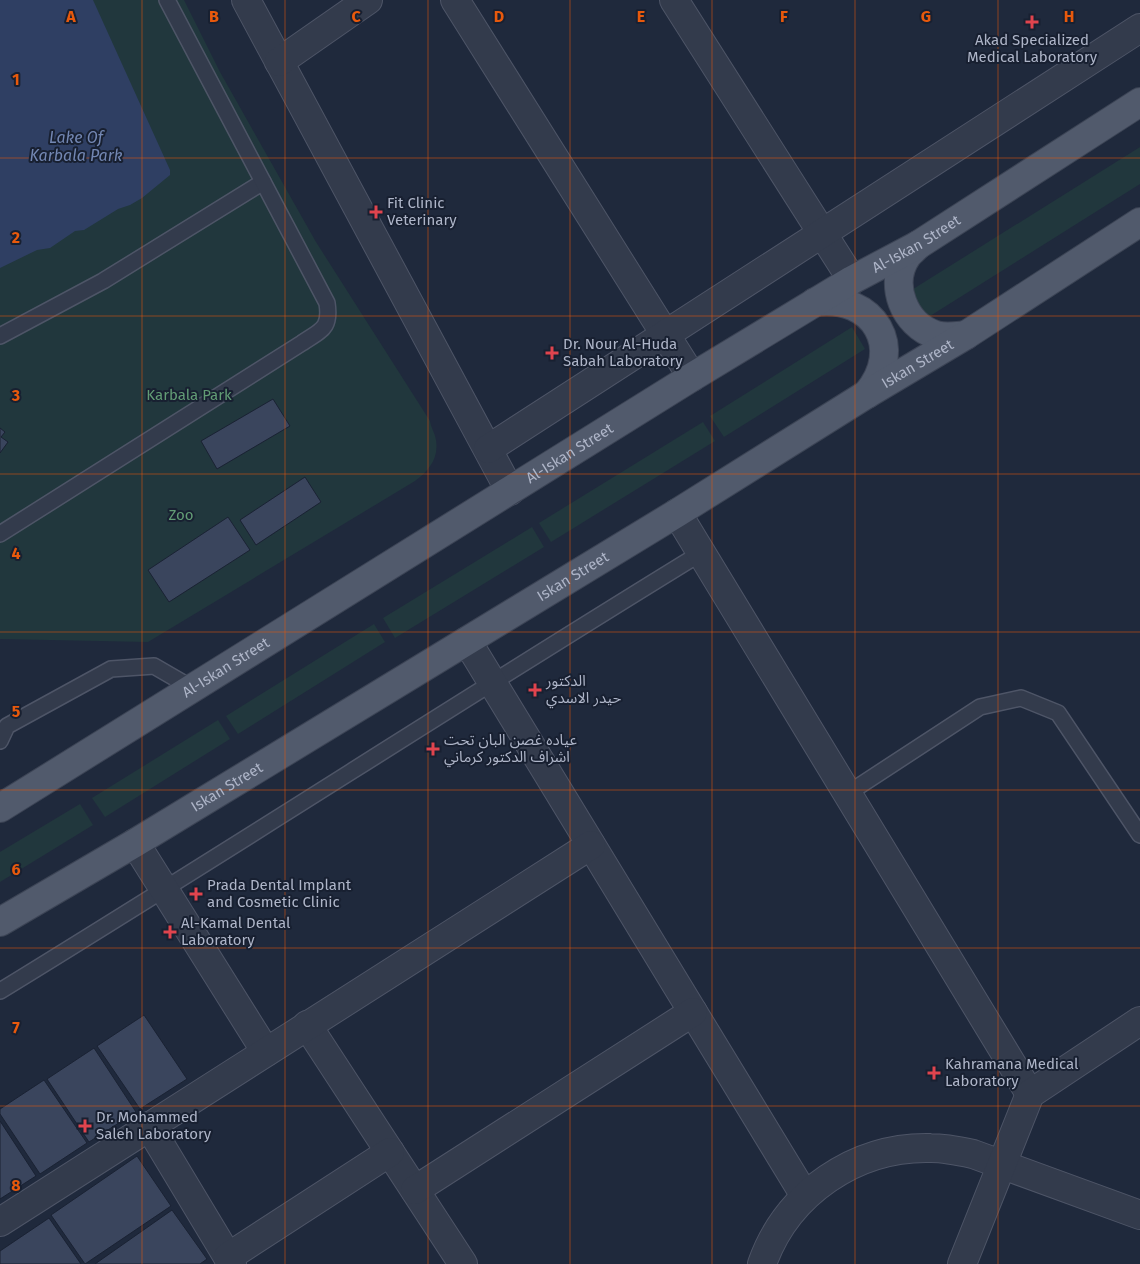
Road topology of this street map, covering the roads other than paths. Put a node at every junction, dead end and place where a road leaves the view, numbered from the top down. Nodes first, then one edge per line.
1 (167, 0) edge
2 (246, 0) edge
3 (368, 0) edge
4 (455, 0) edge
5 (674, 0) edge
6 (1140, 28) edge
7 (278, 62) junction
8 (1140, 102) edge
9 (263, 182) junction
10 (1140, 222) edge
11 (822, 233) junction
12 (918, 245) junction
13 (852, 280) junction
14 (815, 302) junction
15 (665, 334) junction
16 (966, 335) junction
17 (0, 336) edge
18 (692, 377) junction
19 (867, 394) junction
20 (488, 449) junction
21 (510, 491) junction
22 (677, 513) junction
23 (0, 534) edge
24 (701, 553) junction
25 (467, 641) junction
26 (492, 681) junction
27 (192, 688) junction
28 (0, 741) edge
29 (847, 794) junction
30 (0, 808) edge
31 (1140, 834) edge
32 (135, 843) junction
33 (591, 845) junction
34 (164, 890) junction
35 (0, 922) edge
36 (0, 992) edge
37 (693, 1012) junction
38 (1140, 1021) edge
39 (307, 1025) junction
40 (266, 1052) junction
41 (1030, 1094) junction
42 (149, 1126) junction
43 (390, 1152) junction
44 (1002, 1164) junction
45 (415, 1190) junction
46 (805, 1196) junction
47 (1140, 1215) edge
48 (0, 1222) edge
49 (230, 1260) edge
50 (463, 1264) edge
51 (762, 1264) edge
52 (962, 1264) edge

1 - 9 lane
2 - 7 street
3 - 7 street
4 - 15 street
5 - 11 street
6 - 11 street
7 - 20 street
8 - 12 main road, Al-Iskan Street
9 - 17 lane
9 - 23 lane
10 - 16 main road, Iskan Street
11 - 13 street
11 - 15 street
12 - 13 main road, Al-Iskan Street
12 - 16 main road
13 - 14 main road, Al-Iskan Street
14 - 18 main road, Al-Iskan Street
14 - 19 main road
15 - 18 street
15 - 20 street
16 - 19 main road, Iskan Street
18 - 21 main road, Al-Iskan Street
19 - 22 main road, Iskan Street
20 - 21 street
21 - 27 main road, Al-Iskan Street
22 - 24 street
22 - 25 main road, Iskan Street
24 - 26 lane
24 - 29 street
25 - 26 street
25 - 32 main road, Iskan Street
26 - 33 street
26 - 34 lane
27 - 28 lane
27 - 30 main road, Al-Iskan Street
29 - 31 lane
29 - 41 street
32 - 34 street
32 - 35 main road, Iskan Street
33 - 37 street
33 - 39 street
34 - 36 lane
34 - 40 street
37 - 45 street
37 - 46 street
38 - 41 street
39 - 40 street
39 - 43 street
40 - 42 street
41 - 44 street
42 - 48 street
42 - 49 street
43 - 45 street
43 - 49 street
44 - 46 street
44 - 47 street
44 - 52 street
45 - 50 street
46 - 51 street

